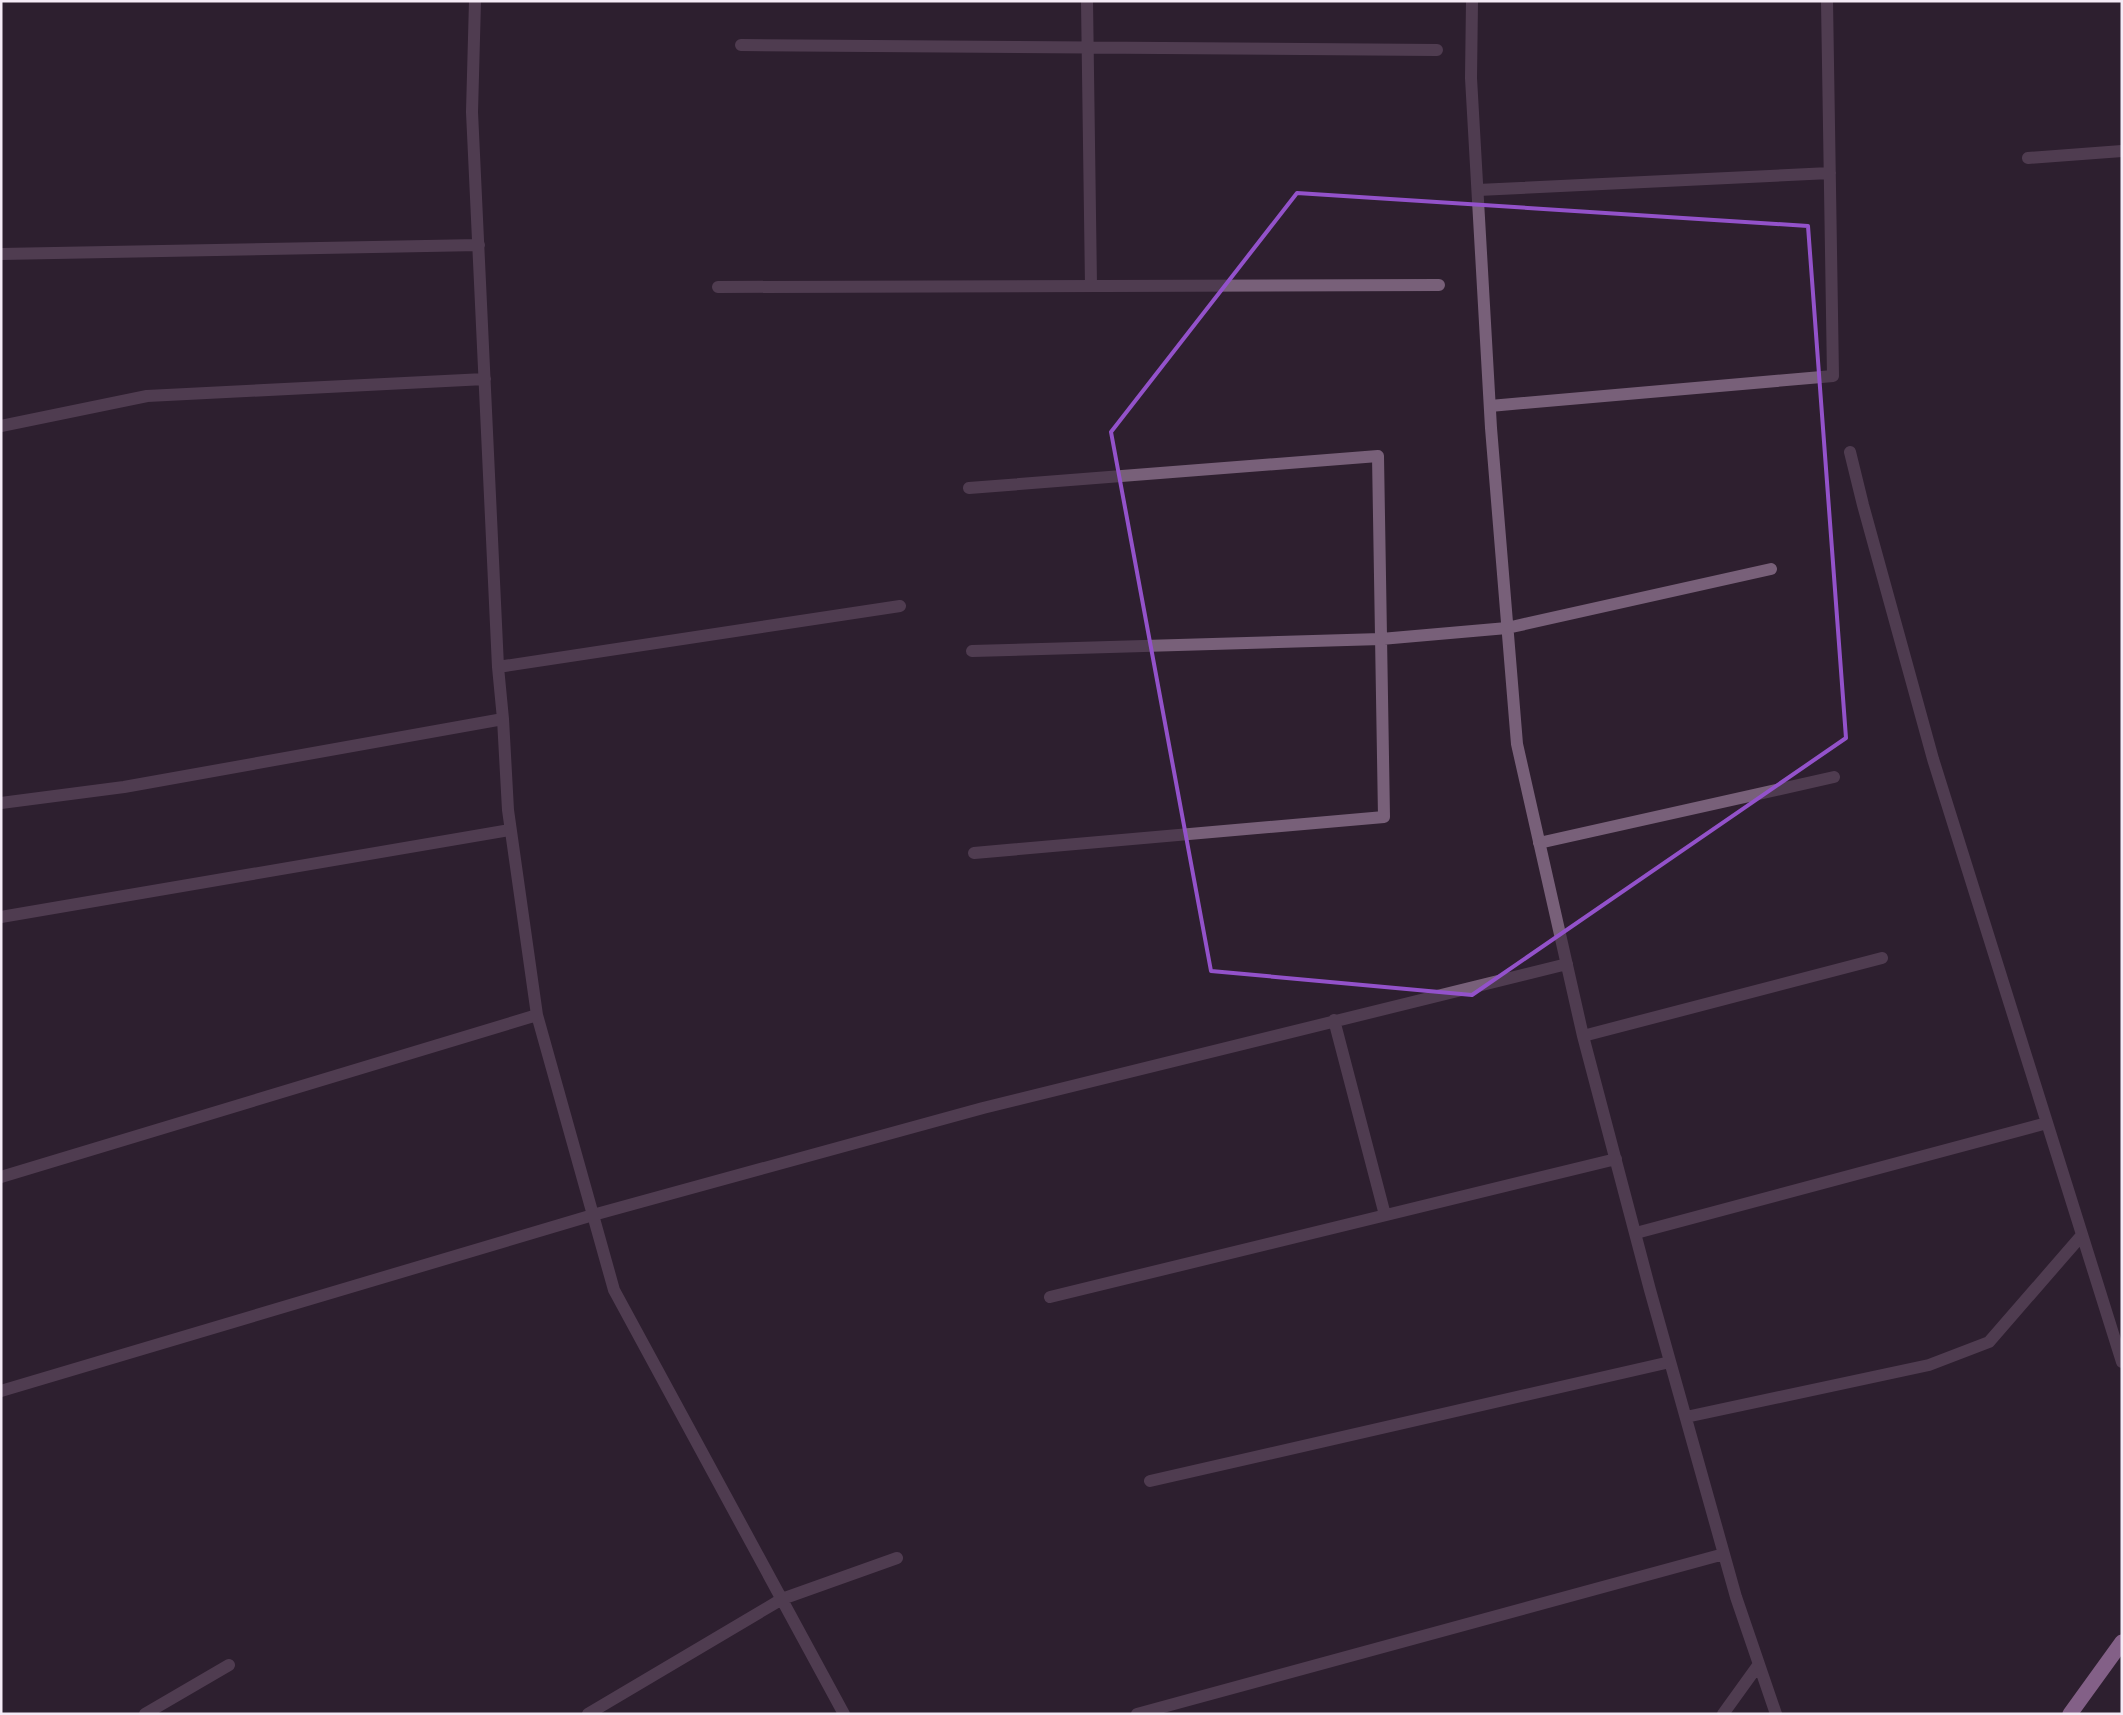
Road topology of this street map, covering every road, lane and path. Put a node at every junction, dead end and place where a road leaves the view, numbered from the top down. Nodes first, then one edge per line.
1 (475, 1) edge
2 (1087, 1) edge
3 (1472, 1) edge
4 (1827, 1) edge
5 (741, 45) dead end
6 (1088, 47) junction
7 (1437, 50) dead end
8 (2122, 151) edge
9 (2028, 158) dead end
10 (1830, 173) junction
11 (1478, 190) junction
12 (479, 245) junction
13 (1, 254) edge
14 (1439, 285) dead end
15 (1091, 286) junction
16 (718, 287) dead end
17 (486, 379) junction
18 (1490, 406) junction
19 (1, 426) edge
20 (1850, 452) dead end
21 (969, 488) dead end
22 (1770, 570) dead end
23 (900, 606) dead end
24 (1507, 628) junction
25 (1381, 639) junction
26 (972, 651) dead end
27 (498, 666) junction
28 (503, 719) junction
29 (1834, 777) dead end
30 (1, 803) edge
31 (510, 830) junction
32 (1539, 843) junction
33 (974, 853) dead end
34 (1, 917) edge
35 (1882, 958) dead end
36 (1566, 964) junction
37 (537, 1015) junction
38 (1334, 1020) junction
39 (1583, 1036) junction
40 (2047, 1123) junction
41 (1616, 1159) junction
42 (1, 1176) edge
43 (593, 1215) junction
44 (1385, 1215) junction
45 (1636, 1233) junction
46 (2082, 1235) junction
47 (1050, 1297) dead end
48 (1670, 1362) junction
49 (2122, 1362) edge
50 (1, 1391) edge
51 (1686, 1417) junction
52 (1150, 1481) dead end
53 (1724, 1554) junction
54 (897, 1558) dead end
55 (782, 1599) junction
56 (2122, 1642) edge
57 (1759, 1664) junction
58 (229, 1665) dead end
59 (145, 1714) edge
60 (588, 1714) edge
61 (844, 1714) edge
62 (1138, 1714) edge
63 (1723, 1714) edge
64 (1776, 1714) edge
65 (2070, 1714) edge

1 - 12 street
2 - 6 street
3 - 11 street
4 - 10 street
5 - 6 street
6 - 7 street
6 - 15 street
8 - 9 street
10 - 11 street
10 - 18 street
11 - 18 street
12 - 13 street
12 - 17 street
14 - 15 street
15 - 16 street
17 - 19 street
17 - 27 street
18 - 24 street
20 - 40 street
21 - 25 street
22 - 24 street
23 - 27 street
24 - 25 street
24 - 32 street
25 - 26 street
25 - 33 street
27 - 28 street
28 - 30 street
28 - 31 street
29 - 32 street
31 - 34 street
31 - 37 street
32 - 36 street
35 - 39 street
36 - 38 street
36 - 39 street
37 - 42 street
37 - 43 street
38 - 43 street
38 - 44 street
39 - 41 street
40 - 45 street
40 - 46 street
41 - 44 street
41 - 45 street
43 - 50 street
43 - 55 street
44 - 47 street
45 - 48 street
46 - 49 street
46 - 51 street
48 - 51 street
48 - 52 street
51 - 53 street
53 - 57 street
53 - 62 street
54 - 55 street
55 - 60 street
55 - 61 street
56 - 65 highway
57 - 63 street
57 - 64 street
58 - 59 street

